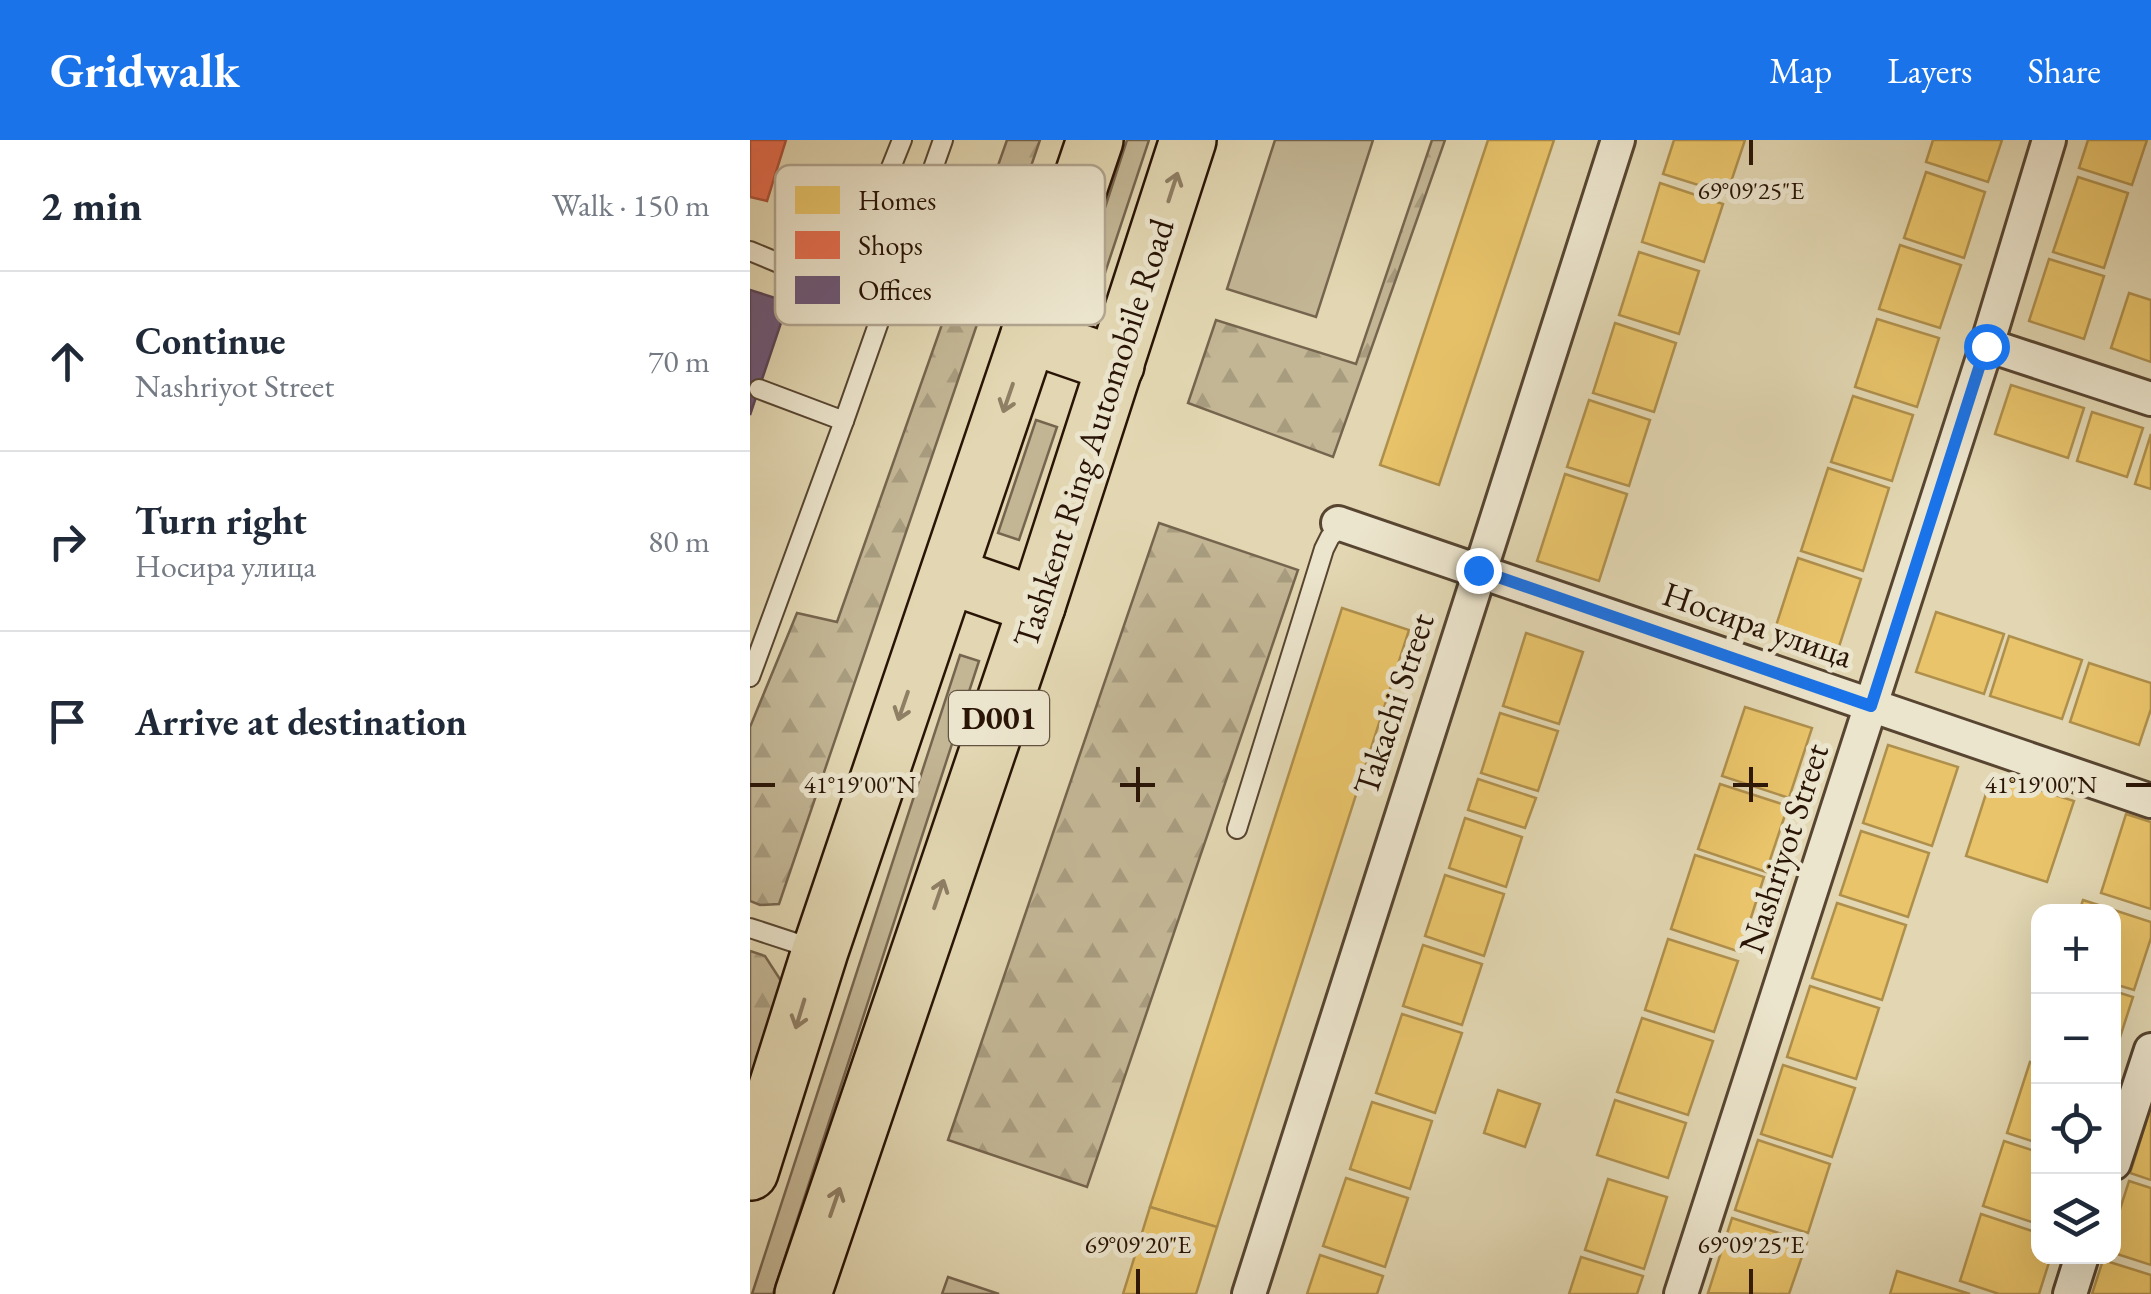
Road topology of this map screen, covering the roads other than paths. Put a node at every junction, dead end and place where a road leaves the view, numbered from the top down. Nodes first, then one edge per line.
1 (902, 140) edge
2 (943, 140) edge
3 (1096, 140) edge
4 (1188, 140) edge
5 (1618, 140) edge
6 (2050, 140) edge
7 (892, 165) edge
8 (934, 165) edge
9 (1087, 165) edge
10 (750, 251) edge
11 (775, 261) edge
12 (878, 325) edge
13 (1032, 325) edge
14 (1029, 335) junction
15 (1986, 346) junction
16 (1116, 365) junction
17 (759, 389) dead end
18 (2151, 399) edge
19 (844, 421) junction
20 (1341, 524) joint
21 (1478, 570) junction
22 (948, 576) junction
23 (1037, 606) junction
24 (750, 677) edge
25 (1871, 706) junction
26 (2151, 800) edge
27 (1236, 830) dead end
28 (750, 928) edge
29 (820, 951) junction
30 (2151, 1050) edge
31 (2121, 1142) edge
32 (750, 1172) edge
33 (2079, 1264) edge
34 (804, 1294) edge
35 (1249, 1294) edge
36 (1680, 1294) edge
37 (2070, 1294) edge

1 - 7 lane
2 - 8 lane
3 - 9 highway, D001
16 -> 4 highway, Tashkent Ring Automobile Road / D001
5 - 21 street, Takachi Street
6 - 15 street, Nashriyot Street
10 - 11 lane
12 - 19 lane
13 - 14 highway, D001
14 - 16 highway
14 -> 22 highway, D001
15 - 18 street
15 - 25 street, Nashriyot Street
16 - 23 highway, Tashkent Ring Automobile Road / D001
17 - 19 lane
19 - 24 lane
20 - 21 street, Носира улица
20 - 27 lane
21 - 25 street, Носира улица
21 - 35 street, Takachi Street
22 - 23 highway
22 -> 29 highway, D001
34 -> 23 highway, Tashkent Ring Automobile Road / D001
25 - 26 street, Носира улица
25 - 36 street, Nashriyot Street
28 - 29 lane
29 -> 32 highway, D001
30 - 31 street
33 - 37 street

